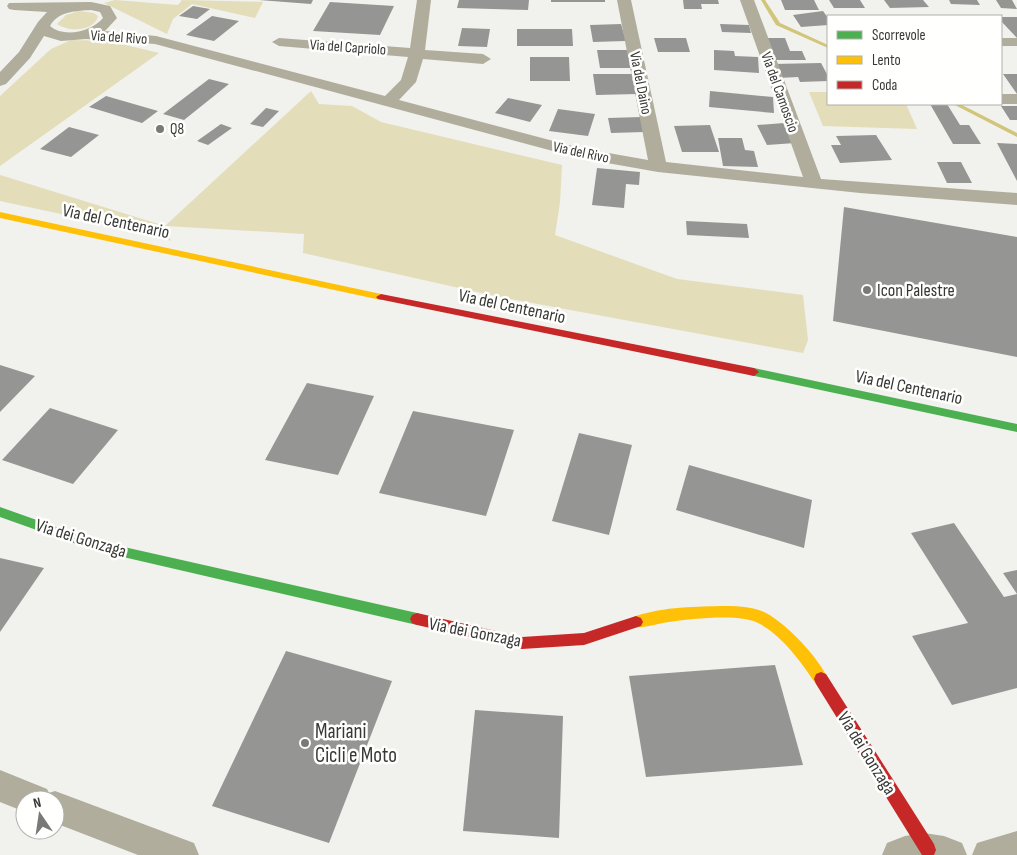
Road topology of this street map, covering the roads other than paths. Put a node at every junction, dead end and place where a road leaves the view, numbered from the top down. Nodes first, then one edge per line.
1 (424, 0) edge
2 (624, 0) edge
3 (747, 0) edge
4 (7, 4) edge
5 (78, 5) edge
6 (104, 7) edge
7 (44, 24) junction
8 (82, 34) junction
9 (64, 36) junction
10 (156, 40) junction
11 (279, 42) dead end
12 (1002, 42) edge
13 (1017, 42) edge
14 (417, 52) junction
15 (24, 55) junction
16 (483, 59) dead end
17 (0, 81) edge
18 (1002, 99) edge
19 (1017, 99) edge
20 (388, 102) junction
21 (658, 167) junction
22 (814, 183) junction
23 (1017, 199) edge
24 (0, 215) edge
25 (1017, 428) edge
26 (0, 512) edge
27 (0, 786) edge
28 (15, 792) edge
29 (65, 811) edge
30 (1017, 848) edge
31 (926, 853) edge
32 (182, 855) edge
33 (989, 855) edge

1 - 14 street
2 - 21 street, Via del Daino
3 - 22 street, Via del Camoscio
4 - 5 street, Via del Rivo
4 - 7 street, Via del Rivo
5 - 6 street, Via del Rivo
5 - 7 street
6 - 8 street
6 - 10 street, Via del Rivo
7 - 9 street, Via del Rivo
7 - 15 street
8 - 9 street
8 - 10 street, Via del Rivo
9 - 15 street
10 - 20 street, Via del Rivo
11 - 14 street, Via del Capriolo
12 - 13 street
14 - 16 street, Via del Capriolo
14 - 20 street
15 - 17 street
18 - 19 street
20 - 21 street, Via del Rivo
21 - 22 street, Via del Rivo
22 - 23 street, Via del Rivo
24 - 25 street, Via del Centenario
26 - 31 street, Via dei Gonzaga
27 - 28 street
29 - 32 street
30 - 33 street

